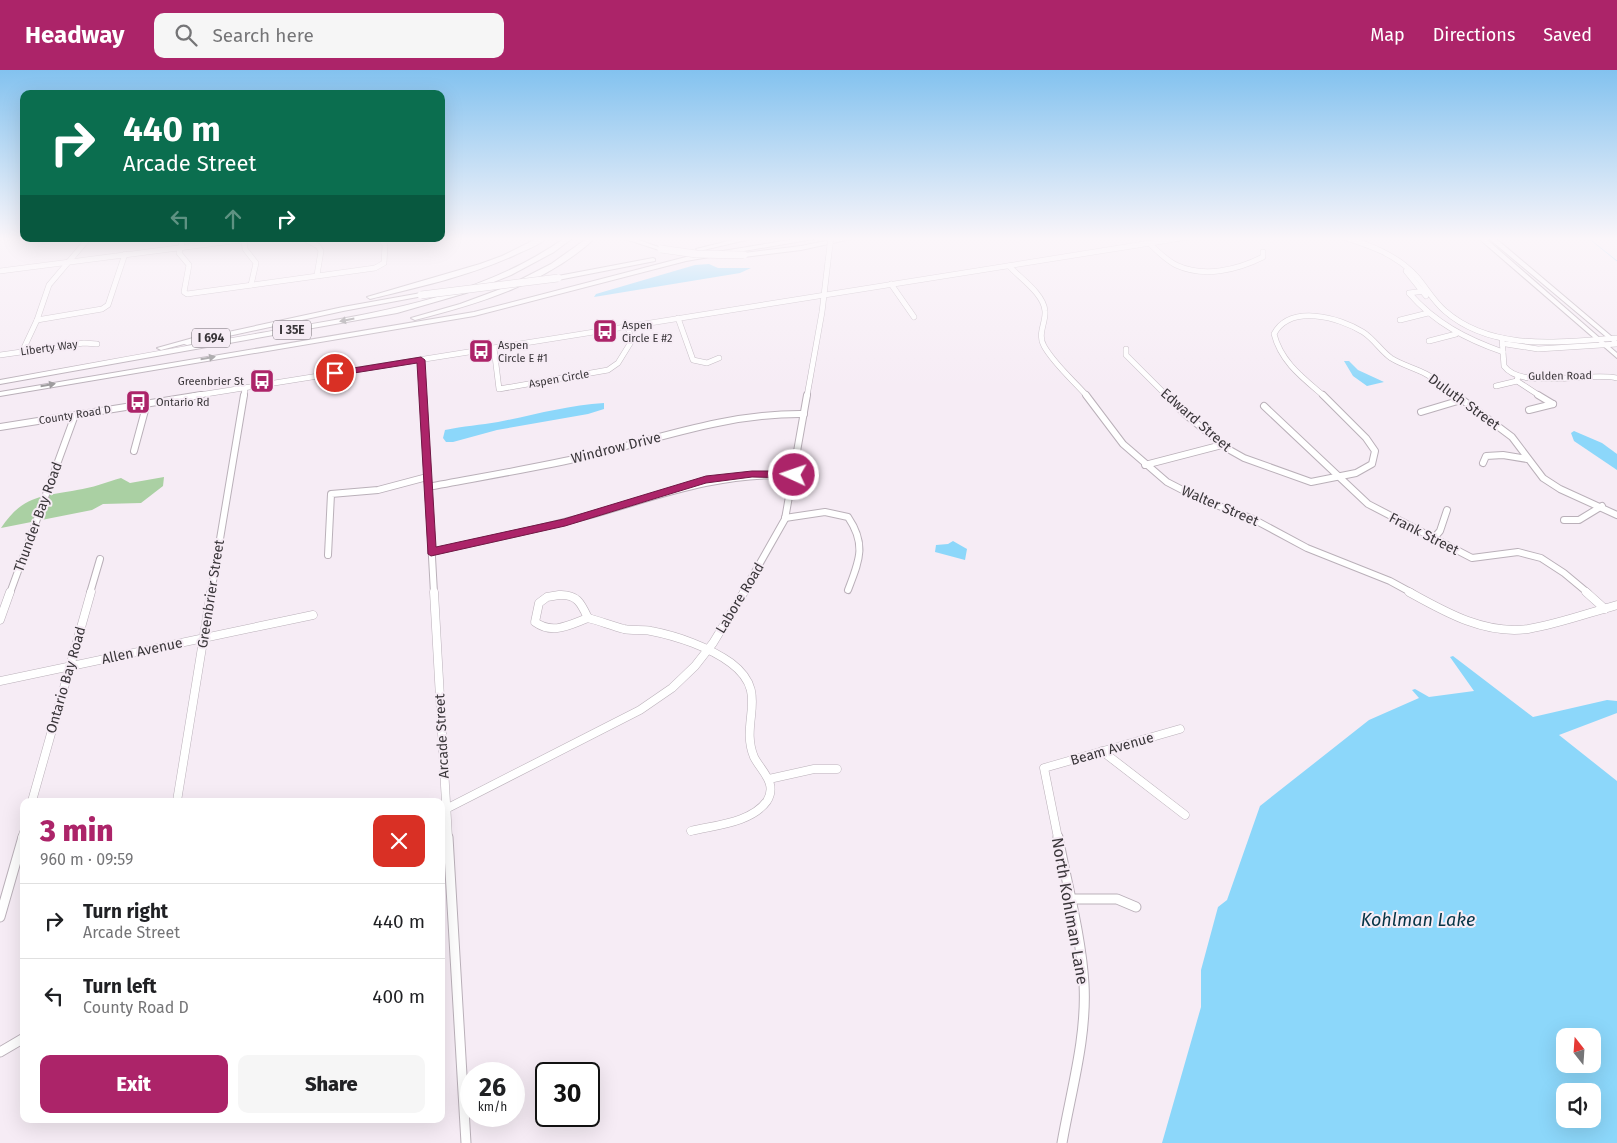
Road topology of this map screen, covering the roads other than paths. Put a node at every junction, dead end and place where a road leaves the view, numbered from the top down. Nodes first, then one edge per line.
1 (48, 287) edge
2 (115, 287) edge
3 (185, 287) edge
4 (236, 287) edge
5 (407, 287) edge
6 (474, 287) edge
7 (485, 287) edge
8 (512, 287) edge
9 (581, 287) edge
10 (825, 287) edge
11 (872, 287) edge
12 (893, 287) edge
13 (1028, 287) edge
14 (1421, 287) edge
15 (1537, 287) edge
16 (1551, 287) edge
17 (1425, 291) junction
18 (824, 295) junction
19 (1428, 314) junction
20 (914, 317) dead end
21 (678, 318) junction
22 (1295, 318) joint
23 (37, 320) junction
24 (1400, 320) dead end
25 (628, 326) junction
26 (356, 333) junction
27 (1456, 334) junction
28 (1614, 339) edge
29 (1598, 340) junction
30 (1429, 341) dead end
31 (1502, 341) junction
32 (98, 344) dead end
33 (1617, 344) edge
34 (1604, 345) junction
35 (494, 348) junction
36 (1126, 349) dead end
37 (22, 352) junction
38 (142, 352) junction
39 (1503, 352) junction
40 (0, 355) edge
41 (1617, 356) edge
42 (719, 358) dead end
43 (421, 360) junction
44 (1518, 378) junction
45 (1617, 378) edge
46 (0, 382) edge
47 (1496, 386) dead end
48 (245, 388) junction
49 (0, 394) edge
50 (1461, 400) junction
51 (147, 403) junction
52 (1264, 406) dead end
53 (1529, 410) dead end
54 (1421, 412) dead end
55 (804, 414) junction
56 (75, 415) junction
57 (0, 427) edge
58 (1222, 445) junction
59 (134, 451) dead end
60 (1527, 459) junction
61 (1483, 463) dead end
62 (1145, 465) junction
63 (794, 475) junction
64 (427, 477) junction
65 (1339, 477) junction
66 (428, 486) junction
67 (1602, 506) junction
68 (1447, 510) dead end
69 (1617, 515) edge
70 (785, 518) junction
71 (1564, 520) dead end
72 (1433, 539) junction
73 (431, 552) junction
74 (328, 555) dead end
75 (100, 559) dead end
76 (848, 590) dead end
77 (1617, 605) edge
78 (1605, 609) junction
79 (313, 615) dead end
80 (588, 618) junction
81 (0, 620) edge
82 (204, 638) junction
83 (707, 652) junction
84 (70, 666) junction
85 (0, 681) edge
86 (1180, 729) dead end
87 (1102, 751) junction
88 (1044, 768) joint
89 (837, 769) dead end
90 (769, 780) junction
91 (33, 798) edge
92 (177, 798) edge
93 (443, 798) edge
94 (445, 809) edge
95 (1185, 815) dead end
96 (445, 825) edge
97 (691, 831) dead end
98 (20, 846) edge
99 (1070, 899) junction
100 (1136, 907) dead end
101 (0, 917) edge
102 (20, 1040) edge
103 (0, 1052) edge
104 (466, 1143) edge
105 (1062, 1143) edge

1 - 23 street
2 - 23 street
3 - 4 street
5 - 38 highway
6 -> 46 highway, I 35E
7 - 38 highway, I 694, bridge
8 - 26 highway, I 35E
9 - 26 highway
10 - 18 street, Labore Road, bridge
11 - 18 street, County Road D
12 - 20 street
13 - 62 street, Walter Street
14 - 17 street
15 - 29 main road
16 - 28 main road
17 - 19 street
17 - 31 street
18 - 21 street, County Road D
18 - 55 street, Labore Road
19 - 24 street
19 - 27 street
21 - 25 street, County Road D
21 - 42 street
22 - 50 street, Duluth Street
22 - 65 street, Edward Street
23 - 37 street
25 - 35 street, County Road D
25 - 35 street, Aspen Circle
49 -> 26 highway, I 35E
27 - 30 street
27 - 39 street
28 - 29 street
28 - 33 main road
29 - 31 street
29 - 34 main road
31 - 34 street
31 - 39 street, Gulden Road
32 - 37 street, Liberty Way
33 - 34 street
34 - 41 main road
35 - 43 street, County Road D
36 - 58 street, Edward Street
37 - 40 street, Liberty Way
38 - 46 highway, I 694
39 - 44 street, Gulden Road
43 - 48 street, County Road D
43 - 64 street, Arcade Street
44 - 45 street, Gulden Road
44 - 47 street
44 - 53 street
48 - 51 street, County Road D
48 - 82 street, Greenbrier Street
50 - 54 street
50 - 60 street, Duluth Street
51 - 56 street, County Road D
51 - 59 street
52 - 65 street, Frank Street
55 - 63 street, Labore Road
55 - 66 street, Windrow Drive
56 - 57 street, County Road D
56 - 81 street, Thunder Bay Road
58 - 62 street
58 - 65 street, Edward Street
60 - 61 street
60 - 67 street, Duluth Street
62 - 78 street, Walter Street
63 - 70 street, Labore Road
63 - 73 street
64 - 66 street, Arcade Street
64 - 74 street
65 - 72 street, Frank Street
66 - 73 street, Arcade Street
67 - 69 street, Duluth Street
67 - 71 street
68 - 72 street
70 - 76 street
70 - 83 street, Labore Road
72 - 78 street, Frank Street
73 - 93 street, Arcade Street
75 - 84 street, Ontario Bay Road
77 - 78 street
79 - 82 street, Allen Avenue
80 - 80 street
80 - 83 street
82 - 84 street, Allen Avenue
82 - 92 street, Greenbrier Street
83 - 90 street
83 - 94 street, Labore Road
84 - 85 street, Allen Avenue
84 - 91 street, Ontario Bay Road
86 - 87 street, Beam Avenue
87 - 88 street, Beam Avenue
87 - 95 street
88 - 99 street, North Kohlman Lane
89 - 90 street
90 - 97 street
96 - 104 street, Arcade Street
98 - 101 street
99 - 100 street
99 - 105 street, North Kohlman Lane
102 - 103 street

